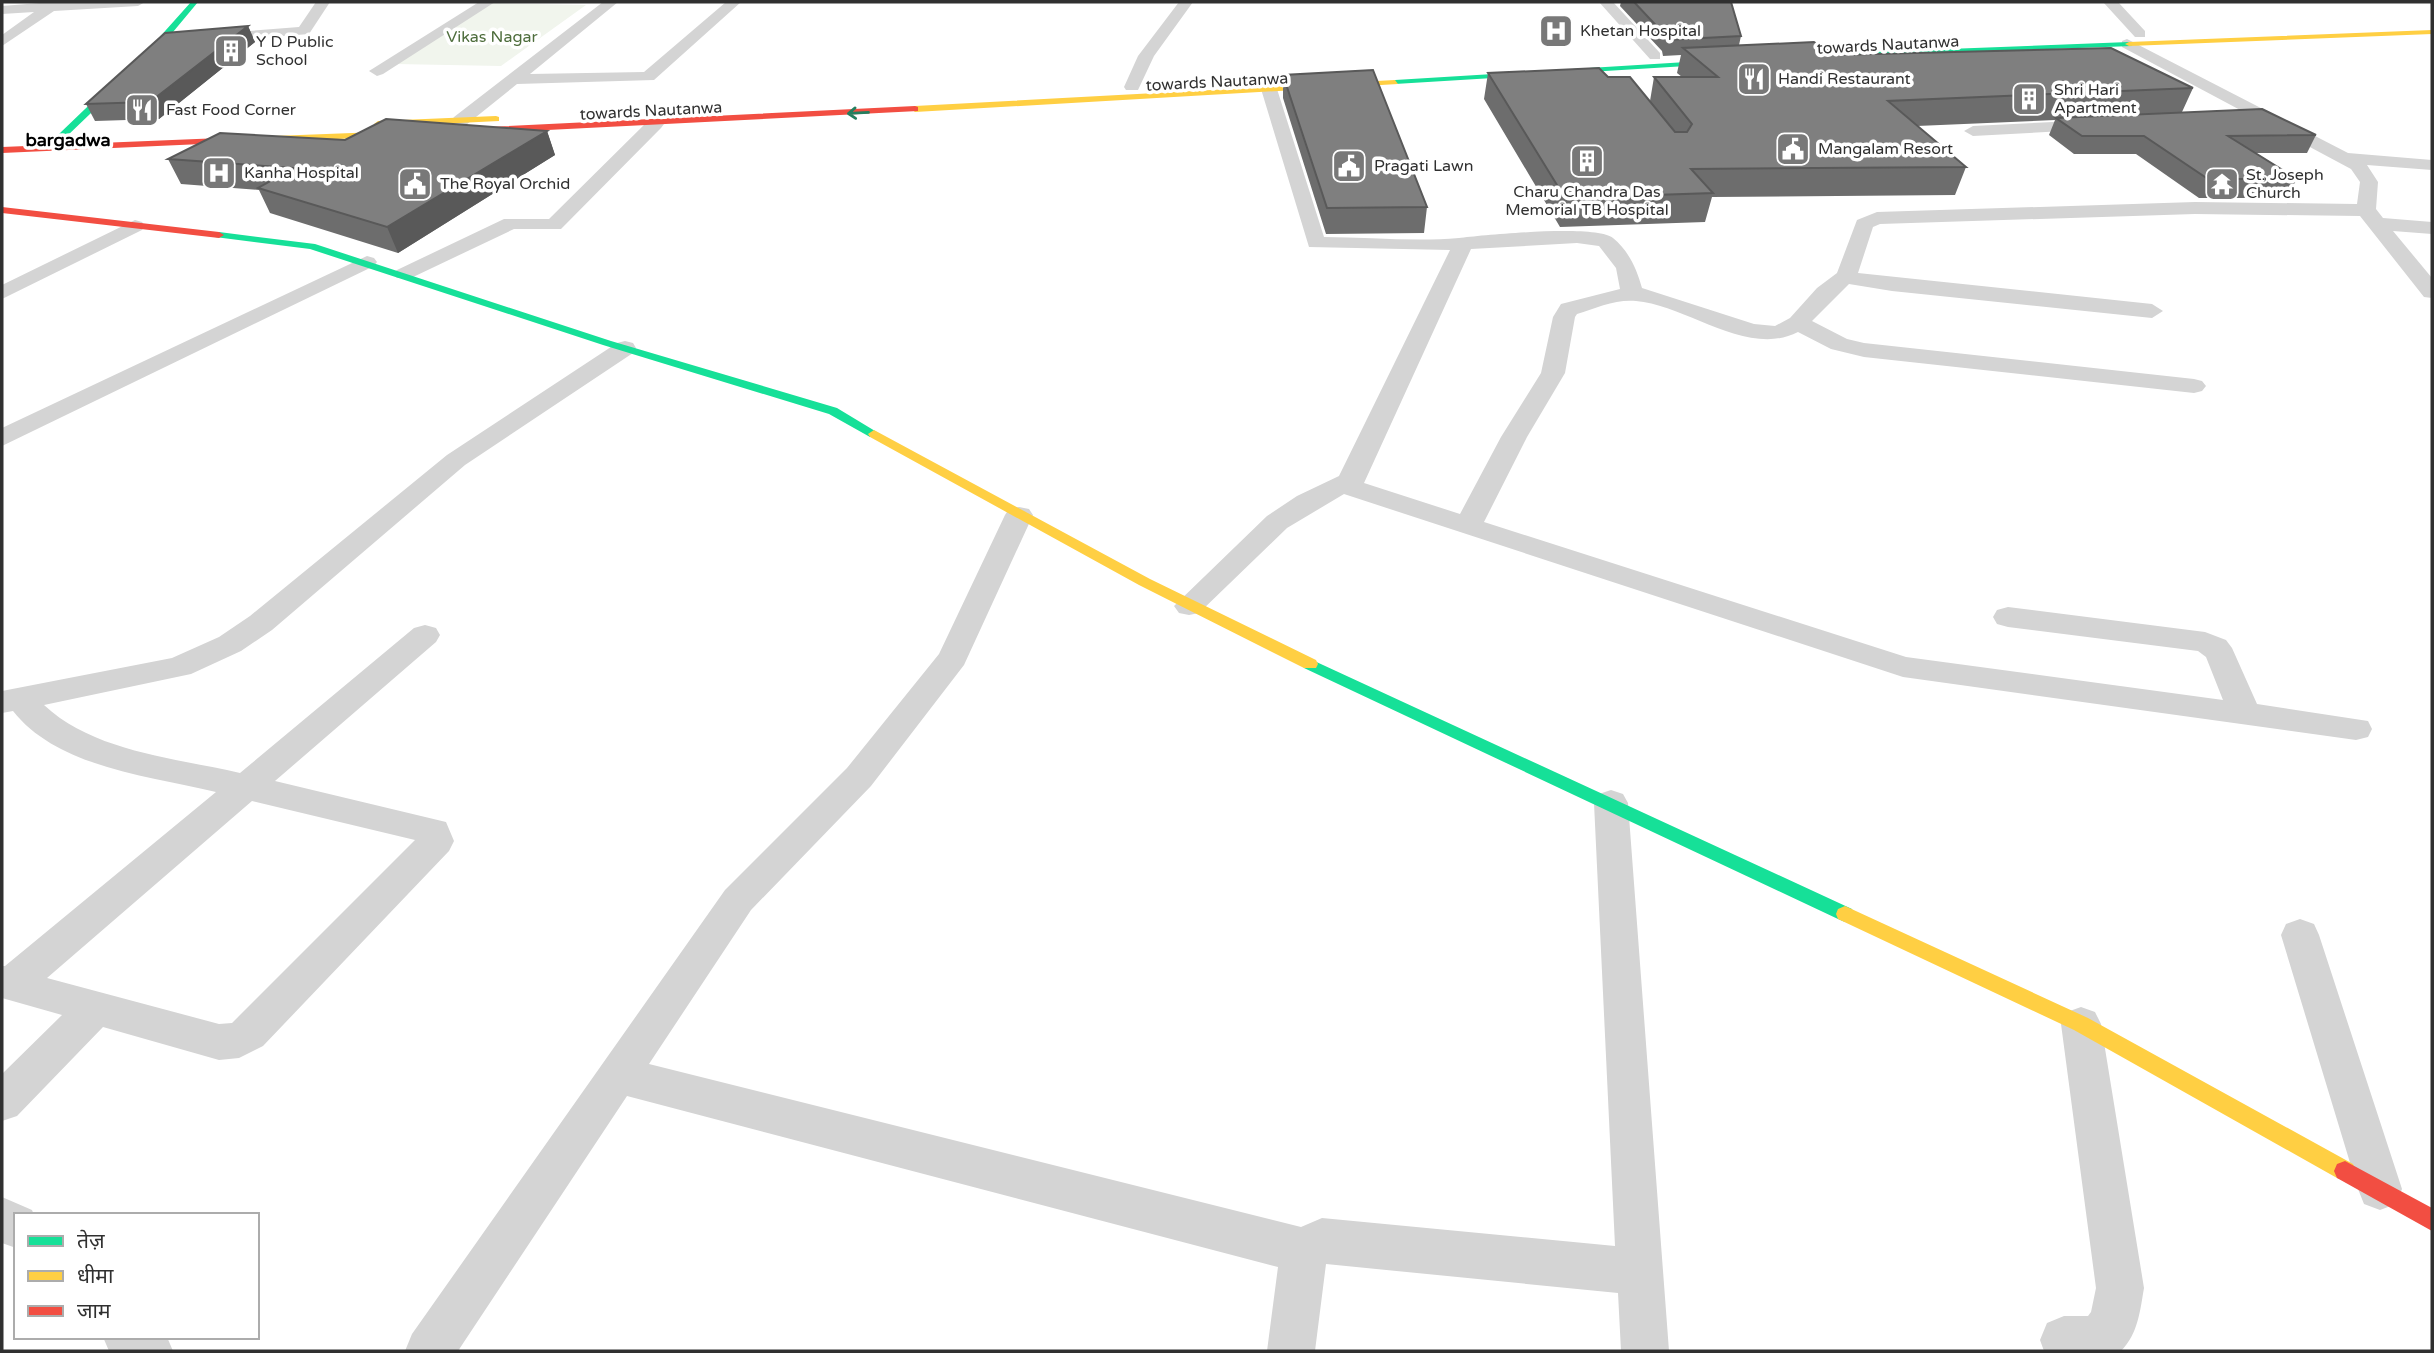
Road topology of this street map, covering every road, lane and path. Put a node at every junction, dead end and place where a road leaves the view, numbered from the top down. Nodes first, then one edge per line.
1 (138, 2) edge
2 (195, 2) edge
3 (323, 2) edge
4 (488, 2) edge
5 (611, 2) edge
6 (734, 2) edge
7 (1186, 2) edge
8 (1606, 2) edge
9 (2110, 2) edge
10 (55, 4) edge
11 (2, 10) edge
12 (2432, 23) edge
13 (2432, 32) edge
14 (2134, 39) junction
15 (2, 42) edge
16 (160, 42) junction
17 (1655, 56) junction
18 (377, 71) dead end
19 (512, 79) junction
20 (1132, 86) junction
21 (1269, 89) junction
22 (2272, 118) junction
23 (2235, 119) edge
24 (460, 121) junction
25 (655, 124) junction
26 (2113, 124) edge
27 (1973, 131) edge
28 (63, 135) junction
29 (2, 138) edge
30 (45, 148) junction
31 (2, 150) edge
32 (2348, 158) junction
33 (2432, 165) edge
34 (2, 210) edge
35 (2370, 217) junction
36 (135, 226) junction
37 (2432, 228) edge
38 (1462, 243) junction
39 (367, 262) junction
40 (2423, 273) edge
41 (404, 274) junction
42 (1845, 277) junction
43 (2432, 292) edge
44 (2, 293) edge
45 (1632, 293) junction
46 (2152, 311) dead end
47 (1798, 323) junction
48 (625, 348) junction
49 (2194, 386) dead end
50 (2, 438) edge
51 (1350, 481) junction
52 (1019, 515) junction
53 (1469, 524) junction
54 (1189, 606) junction
55 (2008, 617) dead end
56 (425, 635) dead end
57 (11, 701) edge
58 (2244, 712) junction
59 (2356, 729) dead end
60 (242, 788) junction
61 (1611, 803) junction
62 (2300, 935) dead end
63 (6, 983) edge
64 (96, 1008) junction
65 (2081, 1024) junction
66 (617, 1075) junction
67 (2, 1101) edge
68 (2380, 1189) junction
69 (2432, 1220) edge
70 (1304, 1251) junction
71 (1640, 1272) junction
72 (130, 1339) edge
73 (2064, 1340) dead end
74 (148, 1351) edge
75 (429, 1351) edge
76 (1291, 1351) edge
77 (1646, 1351) edge

1 - 10 street
2 - 16 main road
3 - 16 street
4 - 18 street
5 - 19 street
6 - 19 street
7 - 20 street
8 - 17 street
9 - 14 street
10 - 11 street
10 - 15 street
12 - 14 main road, towards Nautanwa
13 - 14 main road
14 - 17 main road, towards Nautanwa
14 - 21 main road
14 - 22 street
16 - 28 main road
17 - 20 main road, towards Nautanwa
19 - 24 street
20 - 24 main road, towards Nautanwa
21 -> 25 main road
21 - 38 street
22 - 23 street
22 - 32 street
24 - 28 main road, towards Nautanwa
25 - 30 main road
25 - 41 street
26 - 27 street
28 - 29 main road, towards Nautanwa
28 - 30 main road
30 - 31 main road
32 - 33 street
32 - 35 street
34 - 36 main road
35 - 37 street
35 - 40 street
35 - 42 street
36 - 39 main road
36 - 44 street
38 - 45 street
38 - 51 street
39 - 41 main road
39 - 50 street
40 - 43 street
41 - 48 main road
42 - 46 street
42 - 47 street
45 - 47 street
45 - 53 street
47 - 49 street
48 - 52 main road
48 - 57 street
51 - 53 street
51 - 54 street
52 - 54 main road
52 - 66 street
53 - 58 street
54 - 61 main road
55 - 58 street
56 - 60 street
57 - 60 street
58 - 59 street
60 - 63 street
60 - 64 street
61 - 65 main road
61 - 71 street
62 - 68 street
63 - 64 street
64 - 67 street
65 - 68 main road
65 - 73 street
66 - 70 street
66 - 75 street
68 - 69 main road
70 - 71 street
70 - 76 street
71 - 77 street
72 - 74 street

